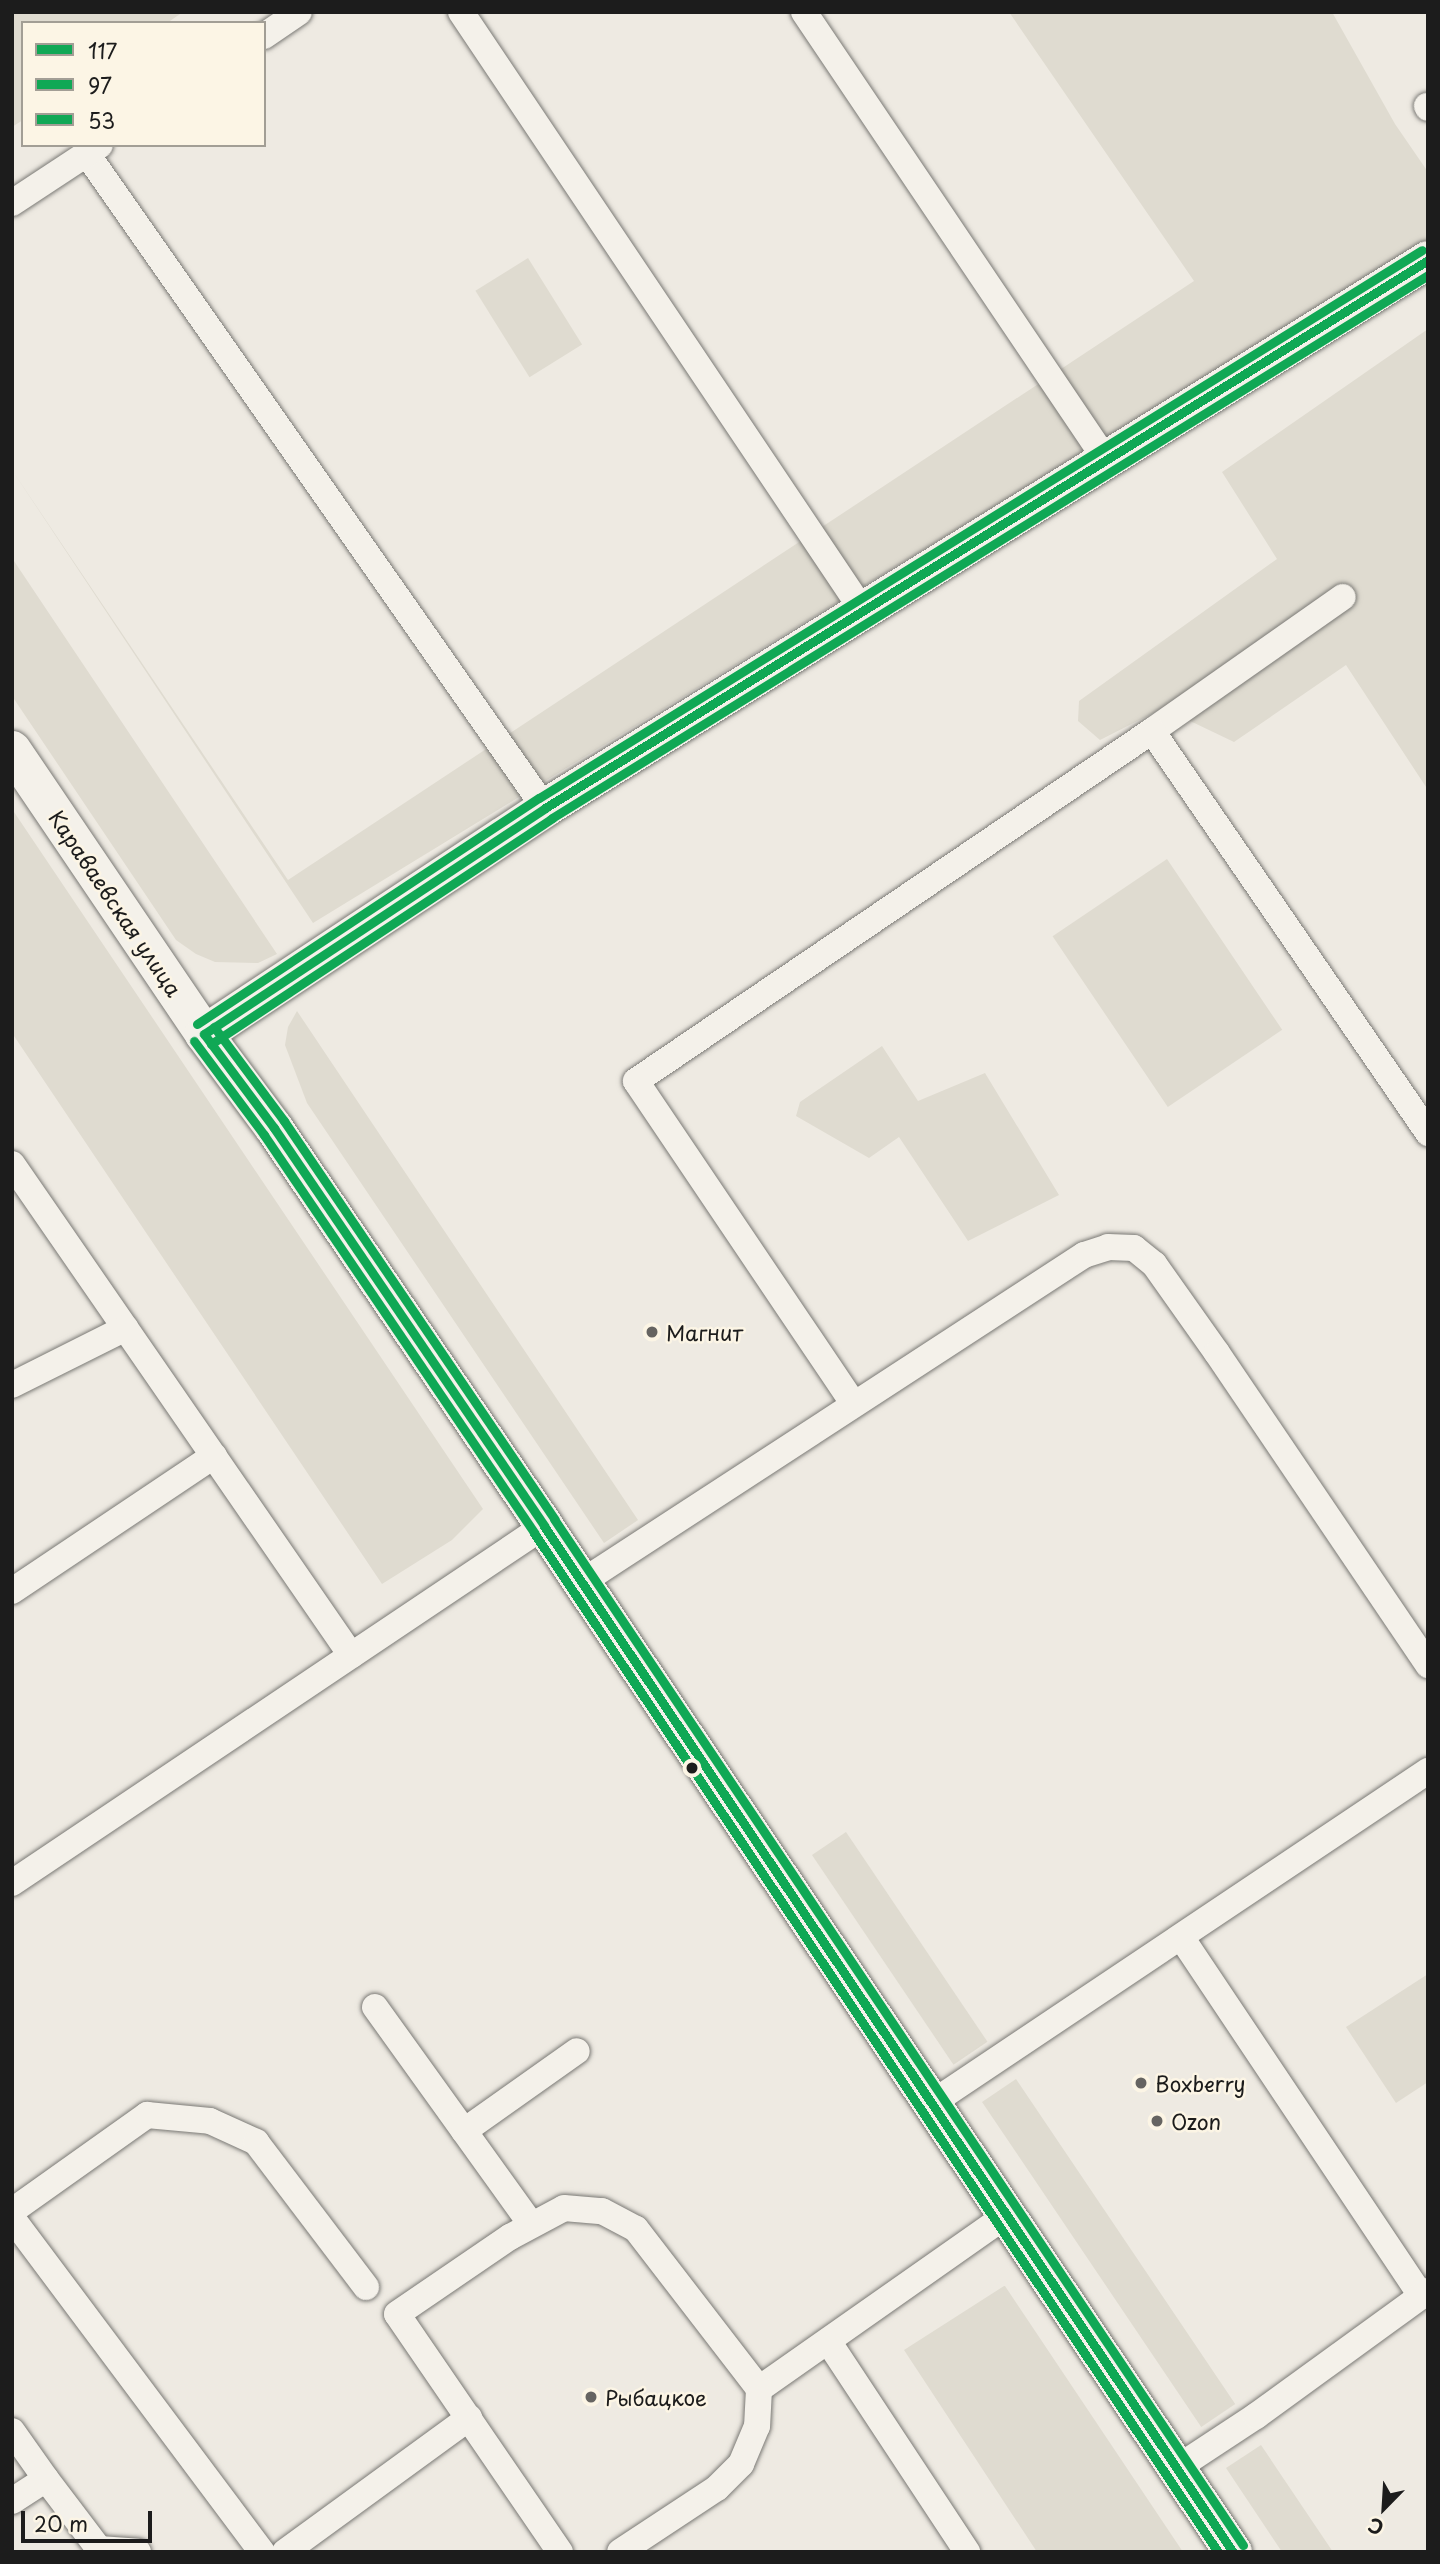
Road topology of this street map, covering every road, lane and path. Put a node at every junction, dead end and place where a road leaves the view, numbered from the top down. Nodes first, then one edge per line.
1 (299, 12) edge
2 (461, 12) edge
3 (804, 12) edge
4 (266, 35) edge
5 (94, 150) edge
6 (12, 203) edge
7 (1428, 260) edge
8 (1106, 460) junction
9 (1343, 597) dead end
10 (863, 611) junction
11 (1152, 731) junction
12 (12, 750) edge
13 (545, 808) junction
14 (204, 1034) junction
15 (1428, 1133) edge
16 (12, 1164) edge
17 (126, 1328) junction
18 (12, 1385) edge
19 (853, 1403) junction
20 (214, 1457) junction
21 (544, 1525) junction
22 (582, 1582) junction
23 (12, 1591) edge
24 (351, 1655) junction
25 (1428, 1665) edge
26 (1428, 1771) edge
27 (12, 1883) edge
28 (1181, 1937) junction
29 (375, 2007) dead end
30 (578, 2051) dead end
31 (932, 2103) junction
32 (464, 2131) junction
33 (12, 2211) edge
34 (1007, 2215) junction
35 (12, 2218) edge
36 (531, 2224) junction
37 (366, 2287) dead end
38 (1424, 2293) edge
39 (828, 2342) junction
40 (759, 2389) junction
41 (469, 2418) junction
42 (12, 2431) edge
43 (1177, 2468) junction
44 (46, 2479) junction
45 (12, 2501) edge
46 (650, 2544) edge
47 (138, 2552) edge
48 (262, 2552) edge
49 (285, 2552) edge
50 (560, 2552) edge
51 (620, 2552) edge
52 (968, 2552) edge
53 (1233, 2552) edge

1 - 4 lane
2 - 10 lane
3 - 8 lane
5 - 6 lane
5 - 13 lane
7 - 8 street
8 - 10 street
9 - 11 lane
10 - 13 street
11 - 15 lane
11 - 19 lane
12 - 14 street, Караваевская улица
13 - 14 street
14 - 21 street, Караваевская улица
16 - 17 lane
17 - 18 lane
17 - 20 lane
19 - 22 lane
19 - 25 lane
20 - 23 lane
20 - 24 lane
21 - 22 street, Караваевская улица
21 - 24 lane
22 - 31 street, Караваевская улица
24 - 27 lane
26 - 28 lane
28 - 31 lane
28 - 38 lane
29 - 32 lane
30 - 32 lane
31 - 34 street, Караваевская улица
32 - 36 lane
33 - 37 lane
34 - 39 lane
34 - 43 street, Караваевская улица
35 - 48 lane
36 - 40 lane
36 - 41 lane
38 - 43 lane
39 - 40 lane
39 - 52 lane
40 - 46 lane
41 - 49 lane
41 - 50 lane
42 - 44 lane
43 - 53 street, Караваевская улица
44 - 45 lane
44 - 47 lane
46 - 51 lane

